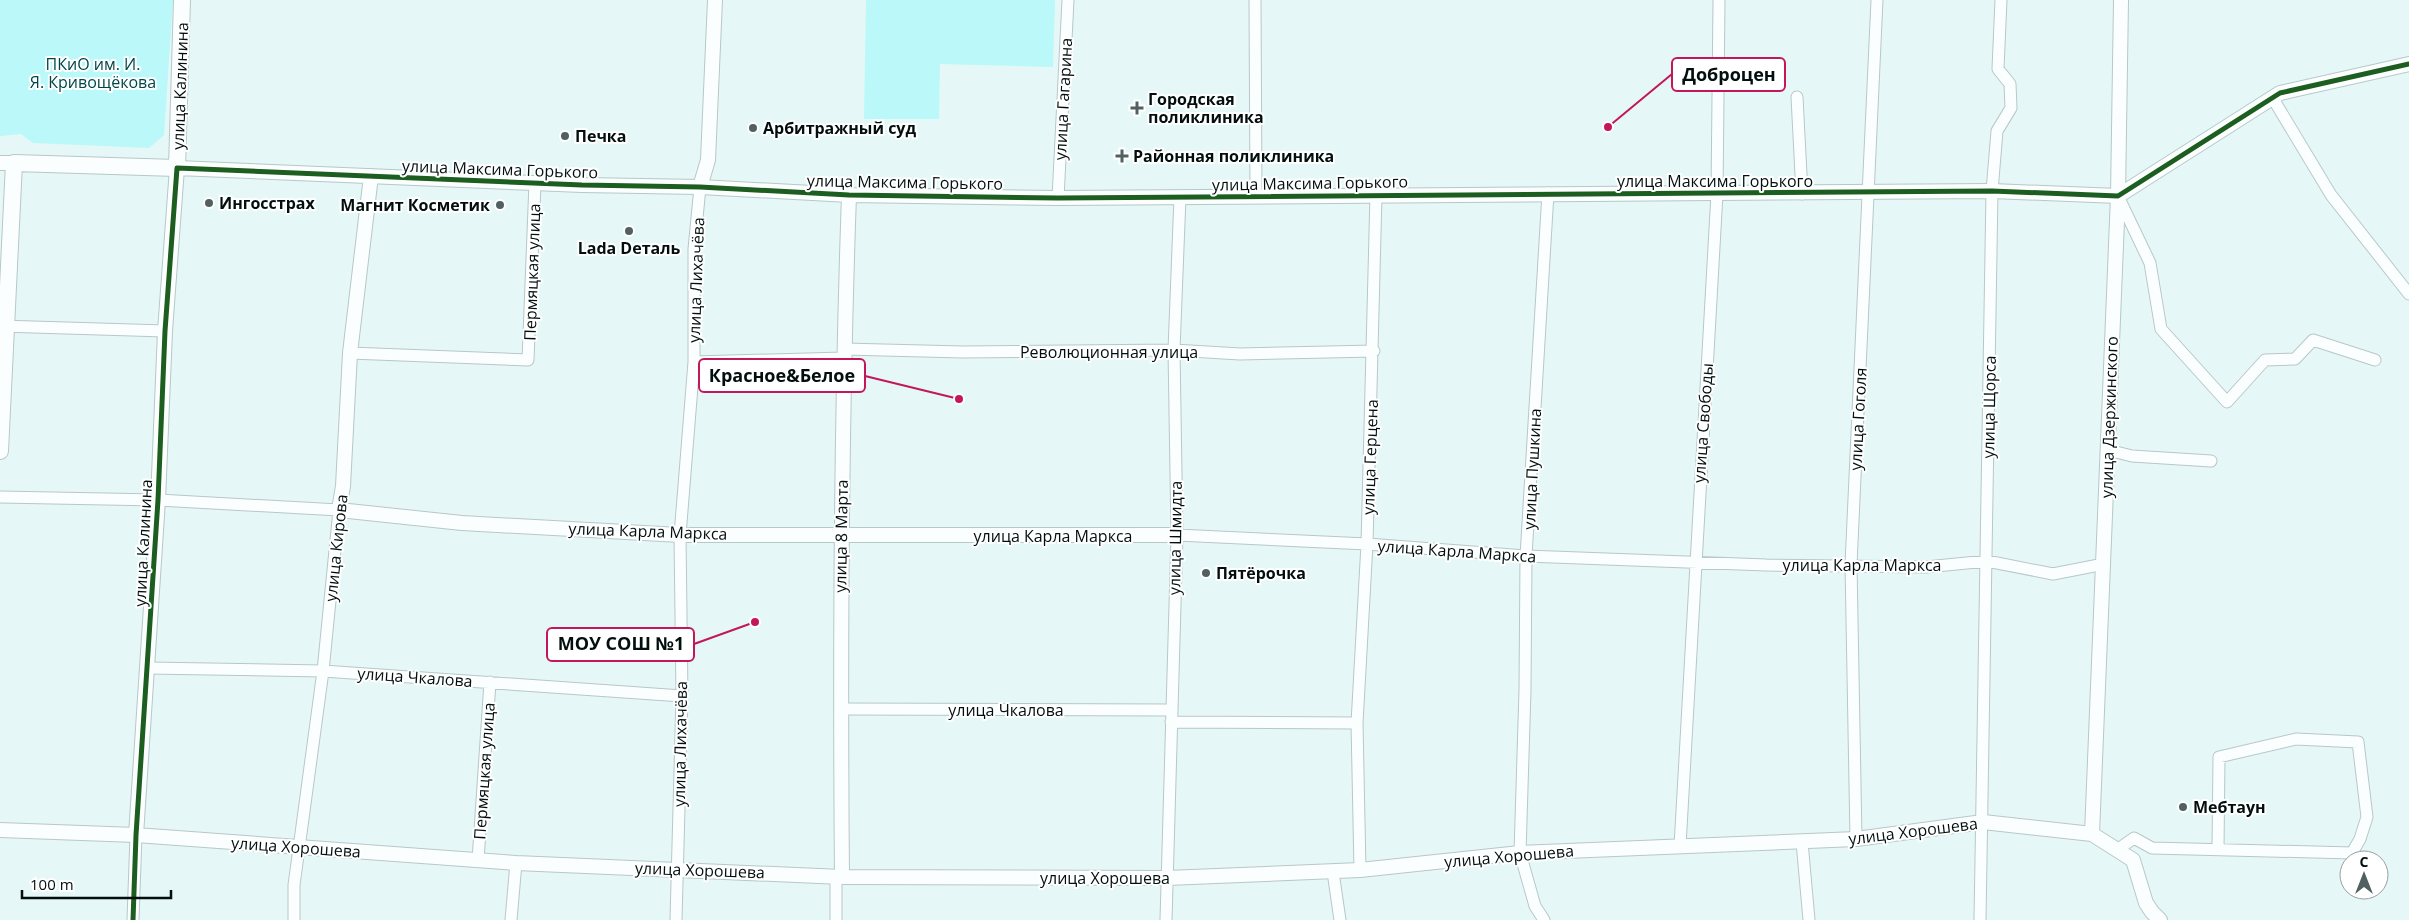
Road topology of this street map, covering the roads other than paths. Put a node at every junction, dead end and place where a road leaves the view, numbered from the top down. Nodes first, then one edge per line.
1 (182, 0) edge
2 (715, 0) edge
3 (1068, 0) edge
4 (1255, 0) edge
5 (1719, 0) edge
6 (1877, 0) edge
7 (2001, 0) edge
8 (2121, 0) edge
9 (2409, 64) edge
10 (1796, 97) dead end
11 (2272, 97) junction
12 (7, 163) edge
13 (178, 168) junction
14 (371, 176) junction
15 (535, 183) junction
16 (700, 186) junction
17 (1992, 191) junction
18 (1548, 193) junction
19 (1869, 193) junction
20 (1376, 194) junction
21 (1717, 194) junction
22 (1802, 194) junction
23 (849, 195) junction
24 (1256, 196) junction
25 (2118, 196) junction
26 (1180, 197) junction
27 (1058, 198) junction
28 (2409, 294) edge
29 (3, 326) edge
30 (165, 330) junction
31 (1174, 350) junction
32 (1374, 351) junction
33 (350, 353) junction
34 (844, 354) junction
35 (2375, 360) dead end
36 (694, 362) junction
37 (2108, 450) junction
38 (0, 451) edge
39 (2211, 461) dead end
40 (0, 497) edge
41 (158, 500) junction
42 (339, 510) junction
43 (842, 534) junction
44 (680, 535) junction
45 (1177, 535) junction
46 (1367, 544) junction
47 (1526, 556) junction
48 (1987, 561) junction
49 (1694, 562) junction
50 (1851, 564) junction
51 (2104, 564) junction
52 (148, 668) junction
53 (323, 670) junction
54 (490, 682) junction
55 (682, 696) junction
56 (840, 709) junction
57 (1171, 716) junction
58 (1357, 723) junction
59 (1983, 822) junction
60 (0, 830) edge
61 (2092, 834) junction
62 (136, 835) junction
63 (1856, 839) junction
64 (1802, 842) junction
65 (1680, 846) junction
66 (300, 848) junction
67 (2218, 849) junction
68 (2117, 850) junction
69 (1520, 853) junction
70 (478, 860) junction
71 (516, 863) junction
72 (677, 869) junction
73 (1360, 870) junction
74 (1333, 872) junction
75 (839, 877) junction
76 (1167, 878) junction
77 (133, 920) edge
78 (294, 920) edge
79 (511, 920) edge
80 (676, 920) edge
81 (836, 920) edge
82 (1166, 920) edge
83 (1340, 920) edge
84 (1544, 920) edge
85 (1809, 920) edge
86 (1980, 920) edge
87 (2160, 920) edge

1 - 13 main road, улица Калинина
2 - 16 street, улица Лихачёва
3 - 27 street, улица Гагарина
4 - 24 street
5 - 21 street, улица Свободы
6 - 19 street, улица Гоголя
7 - 17 street, улица Щорса
8 - 25 street, улица Дзержинского
9 - 11 street
10 - 22 street
11 - 25 street
11 - 28 street
12 - 13 main road, улица Максима Горького
12 - 29 main road
13 - 14 street, улица Максима Горького
13 - 30 street, улица Калинина
14 - 15 street, улица Максима Горького
14 - 33 street, улица Кирова
15 - 16 street, улица Максима Горького
15 - 33 street, Пермяцкая улица
16 - 23 street, улица Максима Горького
16 - 36 street, улица Лихачёва
17 - 19 street, улица Максима Горького
17 - 25 street, улица Максима Горького
17 - 48 street, улица Щорса
18 - 20 street, улица Максима Горького
18 - 21 street, улица Максима Горького
18 - 47 street, улица Пушкина
19 - 22 street, улица Максима Горького
19 - 50 street, улица Гоголя
20 - 24 street, улица Максима Горького
20 - 32 street, улица Герцена
21 - 22 street, улица Максима Горького
21 - 49 street, улица Свободы
23 - 27 street, улица Максима Горького
23 - 34 street, улица 8 Марта
24 - 26 street, улица Максима Горького
25 - 35 street
25 - 37 street, улица Дзержинского
26 - 27 street, улица Максима Горького
26 - 31 street, улица Шмидта
29 - 30 street
29 - 38 main road
30 - 41 street, улица Калинина
31 - 32 street, Революционная улица
31 - 34 street, Революционная улица
31 - 45 street, улица Шмидта
32 - 46 street, улица Герцена
33 - 42 street, улица Кирова
34 - 36 street, Революционная улица
34 - 43 street, улица 8 Марта
36 - 44 street, улица Лихачёва
37 - 39 street
37 - 51 street, улица Дзержинского
40 - 41 street, улица Карла Маркса
41 - 42 street, улица Карла Маркса
41 - 52 street, улица Калинина
42 - 44 street, улица Карла Маркса
42 - 53 street, улица Кирова
43 - 44 street, улица Карла Маркса
43 - 45 street, улица Карла Маркса
43 - 56 street, улица 8 Марта
44 - 55 street, улица Лихачёва
45 - 46 street, улица Карла Маркса
45 - 57 street, улица Шмидта
46 - 47 street, улица Карла Маркса
46 - 58 street, улица Герцена
47 - 49 street, улица Карла Маркса
47 - 69 street, улица Пушкина
48 - 50 street, улица Карла Маркса
48 - 51 street, улица Карла Маркса
48 - 59 street, улица Щорса
49 - 50 street, улица Карла Маркса
49 - 65 street, улица Свободы
50 - 63 street, улица Гоголя
51 - 61 street, улица Дзержинского
52 - 53 street, улица Чкалова
52 - 62 street, улица Калинина
53 - 54 street, улица Чкалова
53 - 66 street, улица Кирова
54 - 55 street, улица Чкалова
54 - 70 street, Пермяцкая улица
55 - 72 street, улица Лихачёва
56 - 57 street, улица Чкалова
56 - 75 street, улица 8 Марта
57 - 58 street, улица Чкалова
57 - 76 street, улица Шмидта
58 - 73 street, улица Герцена
59 - 61 street, улица Хорошева
59 - 63 street, улица Хорошева
59 - 86 street, улица Щорса
60 - 62 street, улица Хорошева
61 - 68 street, улица Хорошева
62 - 66 street, улица Хорошева
62 - 77 street, улица Калинина
63 - 64 street, улица Хорошева
64 - 65 street, улица Хорошева
64 - 85 street
65 - 69 street, улица Хорошева
66 - 70 street, улица Хорошева
66 - 78 street, улица Кирова
67 - 67 street
67 - 68 street
68 - 87 street, улица Хорошева
69 - 73 street, улица Хорошева
69 - 84 street, улица Пушкина
70 - 71 street, улица Хорошева
71 - 72 street, улица Хорошева
71 - 79 street
72 - 75 street, улица Хорошева
72 - 80 street, улица Лихачёва
73 - 74 street, улица Хорошева
74 - 76 street, улица Хорошева
74 - 83 street
75 - 76 street, улица Хорошева
75 - 81 street
76 - 82 street, улица Шмидта

